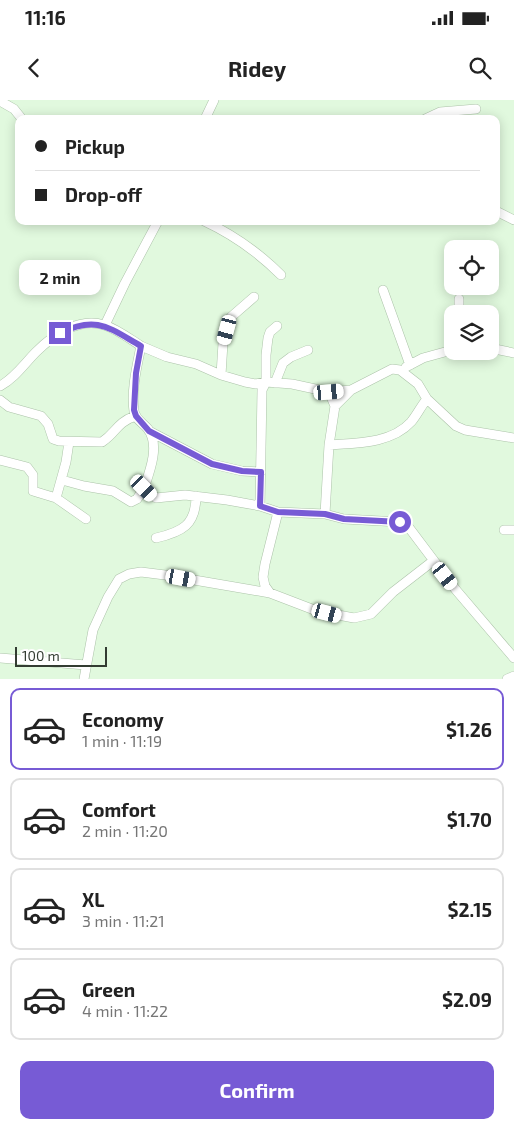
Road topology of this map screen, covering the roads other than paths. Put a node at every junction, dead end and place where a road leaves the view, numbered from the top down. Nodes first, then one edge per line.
1 (214, 100) edge
2 (0, 101) edge
3 (476, 109) dead end
4 (19, 115) edge
5 (207, 115) edge
6 (434, 115) edge
7 (500, 212) edge
8 (514, 220) edge
9 (156, 225) edge
10 (211, 225) edge
11 (281, 275) dead end
12 (383, 290) dead end
13 (254, 297) dead end
14 (459, 299) dead end
15 (459, 305) edge
16 (105, 325) junction
17 (277, 326) dead end
18 (141, 346) junction
19 (308, 350) dead end
20 (499, 350) edge
21 (444, 352) edge
22 (514, 353) edge
23 (410, 365) junction
24 (400, 370) junction
25 (221, 375) junction
26 (271, 382) junction
27 (0, 386) edge
28 (351, 390) junction
29 (329, 392) junction
30 (427, 399) junction
31 (0, 400) edge
32 (335, 406) junction
33 (136, 416) junction
34 (149, 431) junction
35 (514, 438) edge
36 (69, 442) junction
37 (329, 445) junction
38 (0, 460) edge
39 (261, 472) junction
40 (62, 480) junction
41 (144, 488) junction
42 (196, 496) junction
43 (56, 498) junction
44 (260, 506) junction
45 (278, 512) junction
46 (325, 514) junction
47 (86, 519) dead end
48 (504, 530) dead end
49 (514, 530) edge
50 (156, 538) dead end
51 (433, 561) junction
52 (270, 593) junction
53 (0, 658) edge
54 (514, 658) edge
55 (86, 665) junction
56 (514, 676) edge
57 (84, 679) edge
58 (508, 679) edge

1 - 5 street
2 - 4 street
3 - 6 street
7 - 8 street
9 - 16 street
10 - 11 street
12 - 23 street
13 - 25 street
14 - 15 street
16 - 18 street
16 - 27 street
17 - 26 street
18 - 25 street
18 - 33 street
19 - 26 street
20 - 22 street
21 - 23 street
23 - 24 street
24 - 28 street
24 - 30 street
25 - 26 street
26 - 29 street
26 - 39 street
28 - 29 street
28 - 32 street
29 - 32 street
30 - 35 street
30 - 37 street
31 - 36 street
32 - 37 street
33 - 34 street
33 - 36 street
34 - 39 street
34 - 41 street
36 - 40 street
37 - 46 street
38 - 43 street
39 - 44 street
40 - 41 street
40 - 43 street
41 - 42 street
42 - 44 street
42 - 50 street
43 - 47 street
44 - 45 street
45 - 46 street
45 - 52 street
46 - 51 street
48 - 49 street
51 - 52 street
51 - 54 street
52 - 55 street
53 - 55 street
55 - 57 street
56 - 58 street

